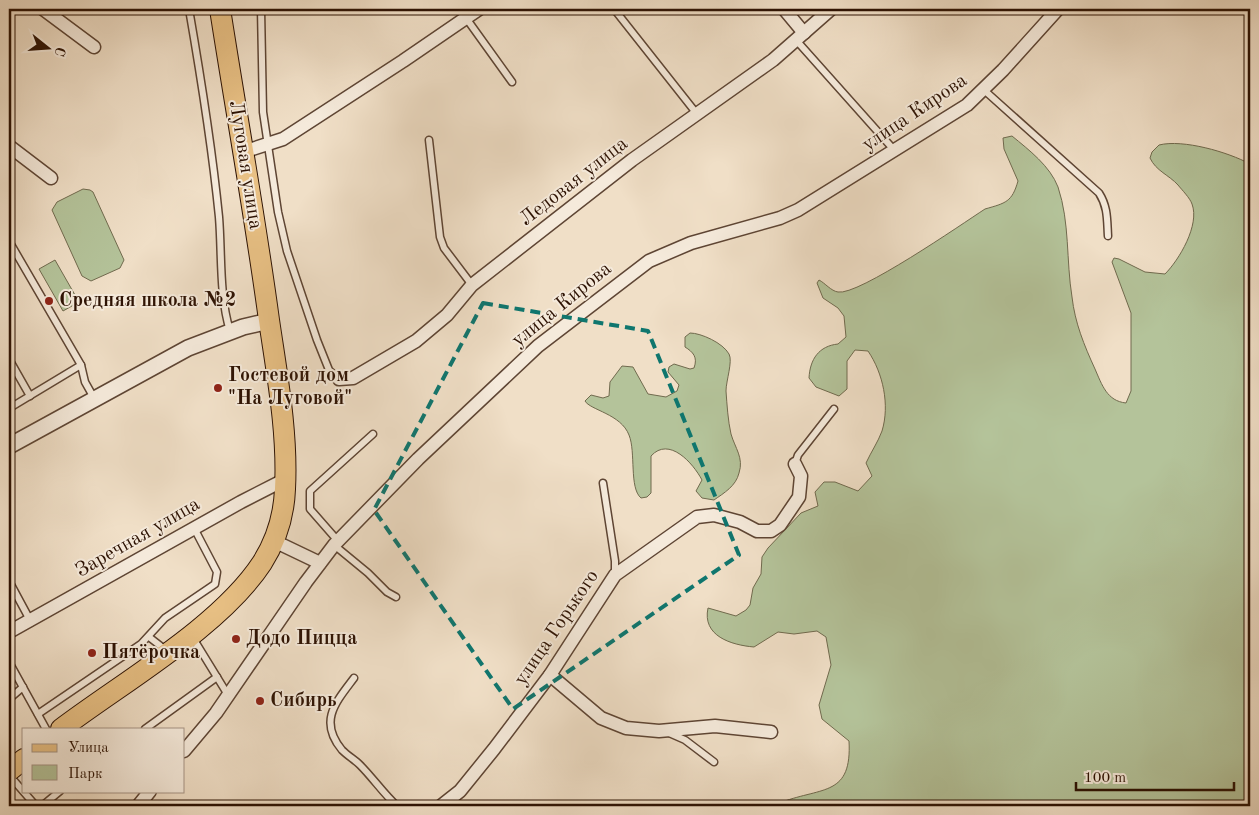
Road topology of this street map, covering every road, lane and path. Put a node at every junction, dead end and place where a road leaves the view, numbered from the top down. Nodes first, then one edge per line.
1 (43, 9) edge
2 (189, 9) edge
3 (220, 9) edge
4 (261, 9) edge
5 (479, 9) edge
6 (614, 9) edge
7 (784, 9) edge
8 (831, 9) edge
9 (1058, 9) edge
10 (466, 18) junction
11 (800, 36) junction
12 (94, 47) dead end
13 (512, 82) dead end
14 (984, 90) junction
15 (697, 114) junction
16 (429, 140) dead end
17 (269, 144) junction
18 (9, 146) edge
19 (895, 151) junction
20 (243, 152) junction
21 (51, 178) dead end
22 (1108, 236) dead end
23 (9, 241) edge
24 (472, 285) junction
25 (270, 321) junction
26 (230, 331) junction
27 (9, 359) edge
28 (81, 365) junction
29 (339, 379) joint
30 (30, 396) junction
31 (94, 398) junction
32 (9, 406) edge
33 (834, 409) dead end
34 (373, 434) dead end
35 (9, 446) edge
36 (795, 464) joint
37 (286, 479) junction
38 (603, 483) dead end
39 (194, 528) junction
40 (276, 534) junction
41 (336, 543) junction
42 (320, 563) junction
43 (615, 575) junction
44 (9, 581) edge
45 (396, 597) dead end
46 (30, 620) junction
47 (9, 632) edge
48 (190, 635) junction
49 (149, 637) junction
50 (168, 652) junction
51 (9, 662) edge
52 (550, 675) junction
53 (216, 677) junction
54 (354, 678) dead end
55 (23, 687) junction
56 (228, 695) junction
57 (9, 699) edge
58 (38, 714) junction
59 (45, 728) edge
60 (62, 728) edge
61 (146, 728) edge
62 (659, 731) junction
63 (771, 732) dead end
64 (185, 750) edge
65 (22, 761) edge
66 (714, 762) dead end
67 (9, 773) edge
68 (22, 789) edge
69 (25, 792) edge
70 (59, 792) edge
71 (149, 792) edge
72 (36, 806) edge
73 (42, 806) edge
74 (138, 806) edge
75 (397, 806) edge
76 (441, 806) edge

1 - 12 street
2 - 26 lane
3 - 20 main road, Луговая улица
4 - 17 lane
5 - 10 street
6 - 15 lane
7 - 11 street
8 - 11 street, Ледовая улица
9 - 14 street, улица Кирова
10 - 13 lane
10 - 17 street
11 - 15 street, Ледовая улица
11 - 19 lane
14 - 19 street, улица Кирова
14 - 22 lane
15 - 24 street, Ледовая улица
16 - 24 lane
17 - 20 street
17 - 29 lane
18 - 21 street
19 - 41 street, улица Кирова
20 - 25 main road, Луговая улица
23 - 28 lane
24 - 29 street, Ледовая улица
25 - 26 street
25 - 37 main road, Луговая улица
26 - 31 street
27 - 30 lane
28 - 30 lane
28 - 31 lane
30 - 32 lane
31 - 35 street
33 - 36 lane
34 - 41 lane
36 - 43 street, улица Горького
37 - 39 street, Заречная улица
37 - 40 main road, Луговая улица
38 - 43 lane
39 - 46 street, Заречная улица
39 - 49 lane
40 - 42 street
40 - 48 main road
41 - 42 street, улица Кирова
41 - 45 lane
42 - 56 street, улица Кирова
43 - 52 street, улица Горького
44 - 46 lane
46 - 47 street, Заречная улица
48 - 50 main road
48 - 53 lane
49 - 50 lane
49 - 58 lane
50 - 60 main road
51 - 55 lane
52 - 62 street
52 - 76 street, улица Горького
53 - 56 lane
53 - 61 lane
54 - 75 lane
55 - 57 lane
55 - 58 lane
56 - 64 street, улица Кирова
58 - 59 lane
62 - 63 street
62 - 66 lane
65 - 67 main road
67 - 68 lane
69 - 72 lane
70 - 73 lane
71 - 74 street

